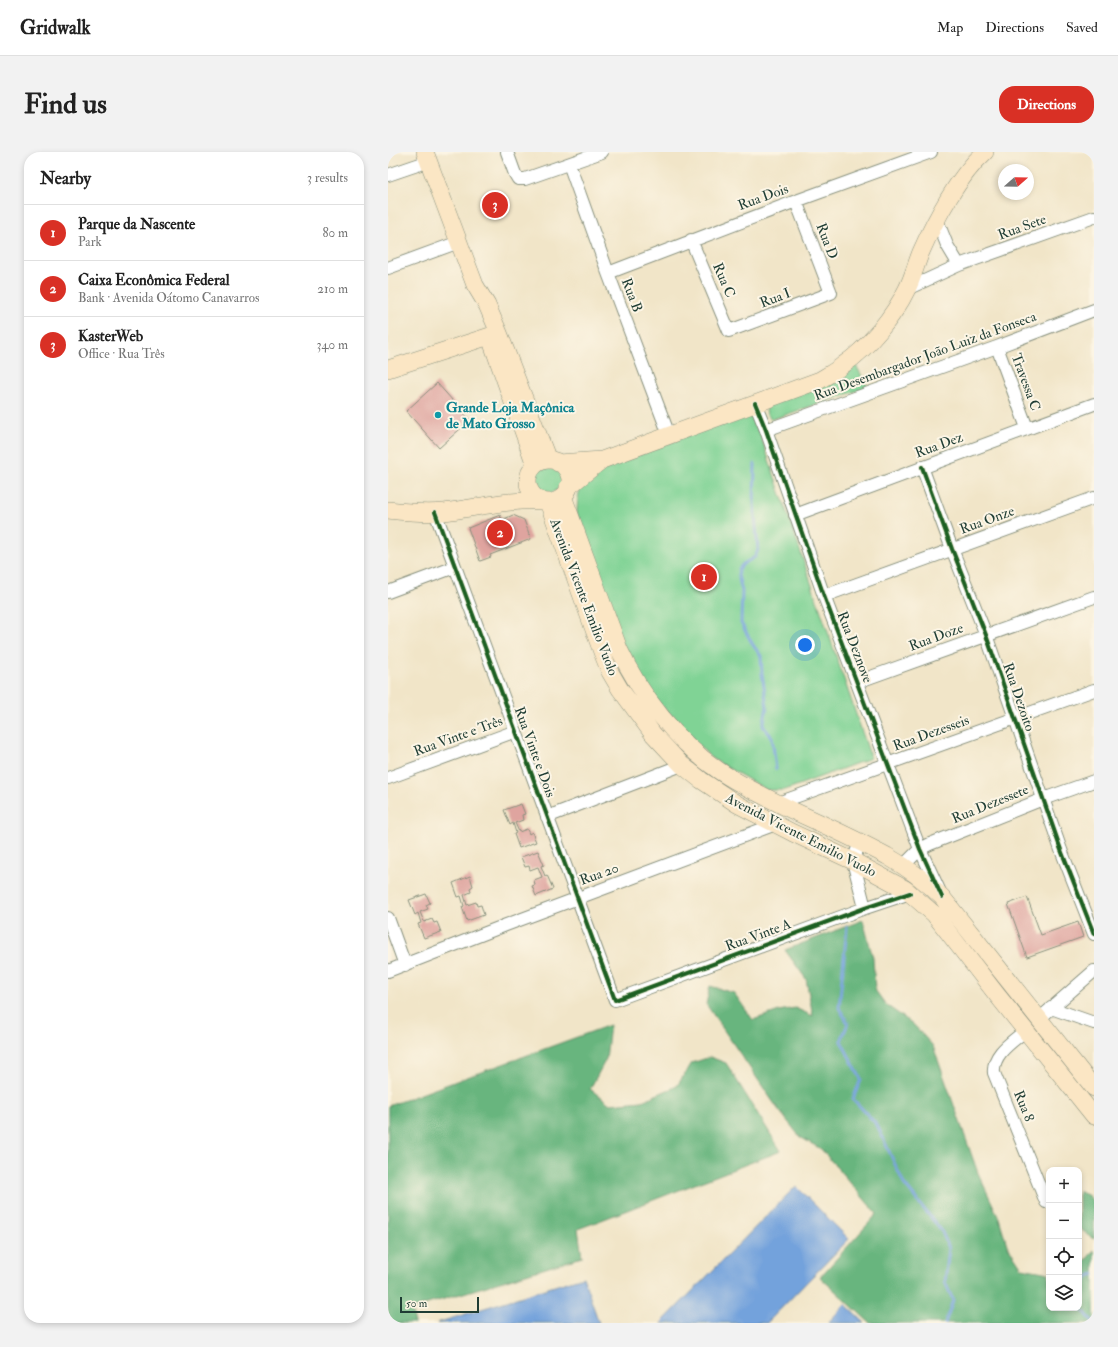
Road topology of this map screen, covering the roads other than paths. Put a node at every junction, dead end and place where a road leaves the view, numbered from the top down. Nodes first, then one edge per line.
1 (507, 152) edge
2 (602, 152) edge
3 (931, 152) edge
4 (985, 152) edge
5 (427, 157) edge
6 (569, 164) junction
7 (388, 175) edge
8 (796, 201) junction
9 (1094, 217) edge
10 (936, 220) junction
11 (691, 240) junction
12 (459, 242) junction
13 (959, 265) junction
14 (388, 268) edge
15 (608, 273) junction
16 (907, 289) junction
17 (831, 293) joint
18 (1094, 310) edge
19 (729, 331) joint
20 (494, 334) junction
21 (997, 347) junction
22 (388, 369) edge
23 (755, 403) junction
24 (1094, 404) edge
25 (1027, 428) junction
26 (766, 430) junction
27 (669, 436) junction
28 (602, 460) junction
29 (547, 463) junction
30 (922, 466) junction
31 (555, 496) junction
32 (1094, 498) edge
33 (388, 510) edge
34 (435, 512) junction
35 (795, 515) junction
36 (952, 549) junction
37 (455, 567) junction
38 (388, 592) edge
39 (824, 596) junction
40 (1094, 596) edge
41 (986, 635) junction
42 (857, 682) junction
43 (1094, 690) edge
44 (1014, 719) junction
45 (516, 731) junction
46 (682, 764) junction
47 (888, 764) junction
48 (388, 778) edge
49 (1094, 781) edge
50 (1043, 799) junction
51 (778, 803) junction
52 (547, 817) junction
53 (776, 824) junction
54 (860, 842) junction
55 (920, 849) junction
56 (853, 861) junction
57 (904, 865) junction
58 (910, 893) junction
59 (942, 897) junction
60 (578, 898) junction
61 (865, 908) junction
62 (388, 918) edge
63 (1094, 934) edge
64 (405, 965) junction
65 (1094, 970) edge
66 (388, 972) edge
67 (615, 1000) joint
68 (1045, 1014) junction
69 (1094, 1023) edge
70 (1025, 1031) junction
71 (1094, 1088) edge
72 (1094, 1116) edge
73 (1046, 1202) dead end

1 - 6 street
2 - 6 street
3 - 8 street, Rua Dois
4 - 10 main road
5 - 7 street
5 - 12 main road
6 - 15 street, Rua B
8 - 11 street, Rua Dois
8 - 17 street, Rua D
9 - 13 street, Rua Sete
10 - 13 street
10 - 16 main road
11 - 15 street, Rua Dois
11 - 19 street, Rua C
12 - 14 street
12 - 20 main road
13 - 16 street, Rua Sete
15 - 27 street, Rua B
16 - 23 main road
17 - 19 street, Rua I
18 - 21 street, Rua Desembargador João Luiz da Fonseca
20 - 22 main road
20 - 29 main road
21 - 25 street, Travessa C
21 - 26 street, Rua Desembargador João Luiz da Fonseca
23 - 26 street, Rua Deznove
23 - 27 main road
24 - 25 street, Rua Dez
25 - 30 street, Rua Dez
26 - 35 street, Rua Deznove
27 - 28 main road
28 - 29 main road
28 - 31 main road
29 - 31 main road
29 - 31 main road
30 - 35 street, Rua Dez
30 - 36 street, Rua Dezoito
31 - 34 main road
31 - 46 main road, Avenida Vicente Emilio Vuolo
31 - 51 main road, Avenida Vicente Emilio Vuolo
32 - 36 street, Rua Onze
33 - 34 main road
34 - 37 street, Rua Vinte e Dois
35 - 39 street, Rua Deznove
36 - 39 street, Rua Onze
36 - 41 street, Rua Dezoito
37 - 38 street
37 - 45 street, Rua Vinte e Dois
39 - 42 street, Rua Deznove
40 - 41 street, Rua Doze
41 - 42 street, Rua Doze
41 - 44 street, Rua Dezoito
42 - 47 street, Rua Deznove
43 - 44 street, Rua Dezesseis
44 - 47 street, Rua Dezesseis
44 - 50 street, Rua Dezoito
45 - 48 street, Rua Vinte e Três
45 - 52 street, Rua Vinte e Dois
46 - 52 street
46 - 53 main road, Avenida Vicente Emilio Vuolo
47 - 51 street, Rua Dezesseis
47 - 55 street, Rua Deznove
49 - 50 street, Rua Dezessete
50 - 55 street, Rua Dezessete
50 - 63 street, Rua Dezoito
51 - 54 main road, Avenida Vicente Emilio Vuolo
52 - 60 street, Rua Vinte e Dois
53 - 56 main road, Avenida Vicente Emilio Vuolo
53 - 60 street, Rua 20
54 - 56 street
54 - 57 main road, Avenida Vicente Emilio Vuolo
55 - 57 street, Rua Dezessete
55 - 59 street, Rua Deznove
56 - 58 main road, Avenida Vicente Emilio Vuolo
56 - 61 street
57 - 59 main road, Avenida Vicente Emilio Vuolo
58 - 61 street, Rua Vinte A
58 - 70 main road, Avenida Vicente Emilio Vuolo
59 - 68 main road, Avenida Vicente Emilio Vuolo
60 - 64 street, Rua 20
60 - 67 street, Rua Vinte e Dois
61 - 67 street, Rua Vinte A
62 - 64 street
64 - 66 street, Rua 20
65 - 68 street
68 - 69 street
68 - 71 main road, Avenida Vicente Emilio Vuolo
70 - 72 main road, Avenida Vicente Emilio Vuolo
70 - 73 street, Rua 8

